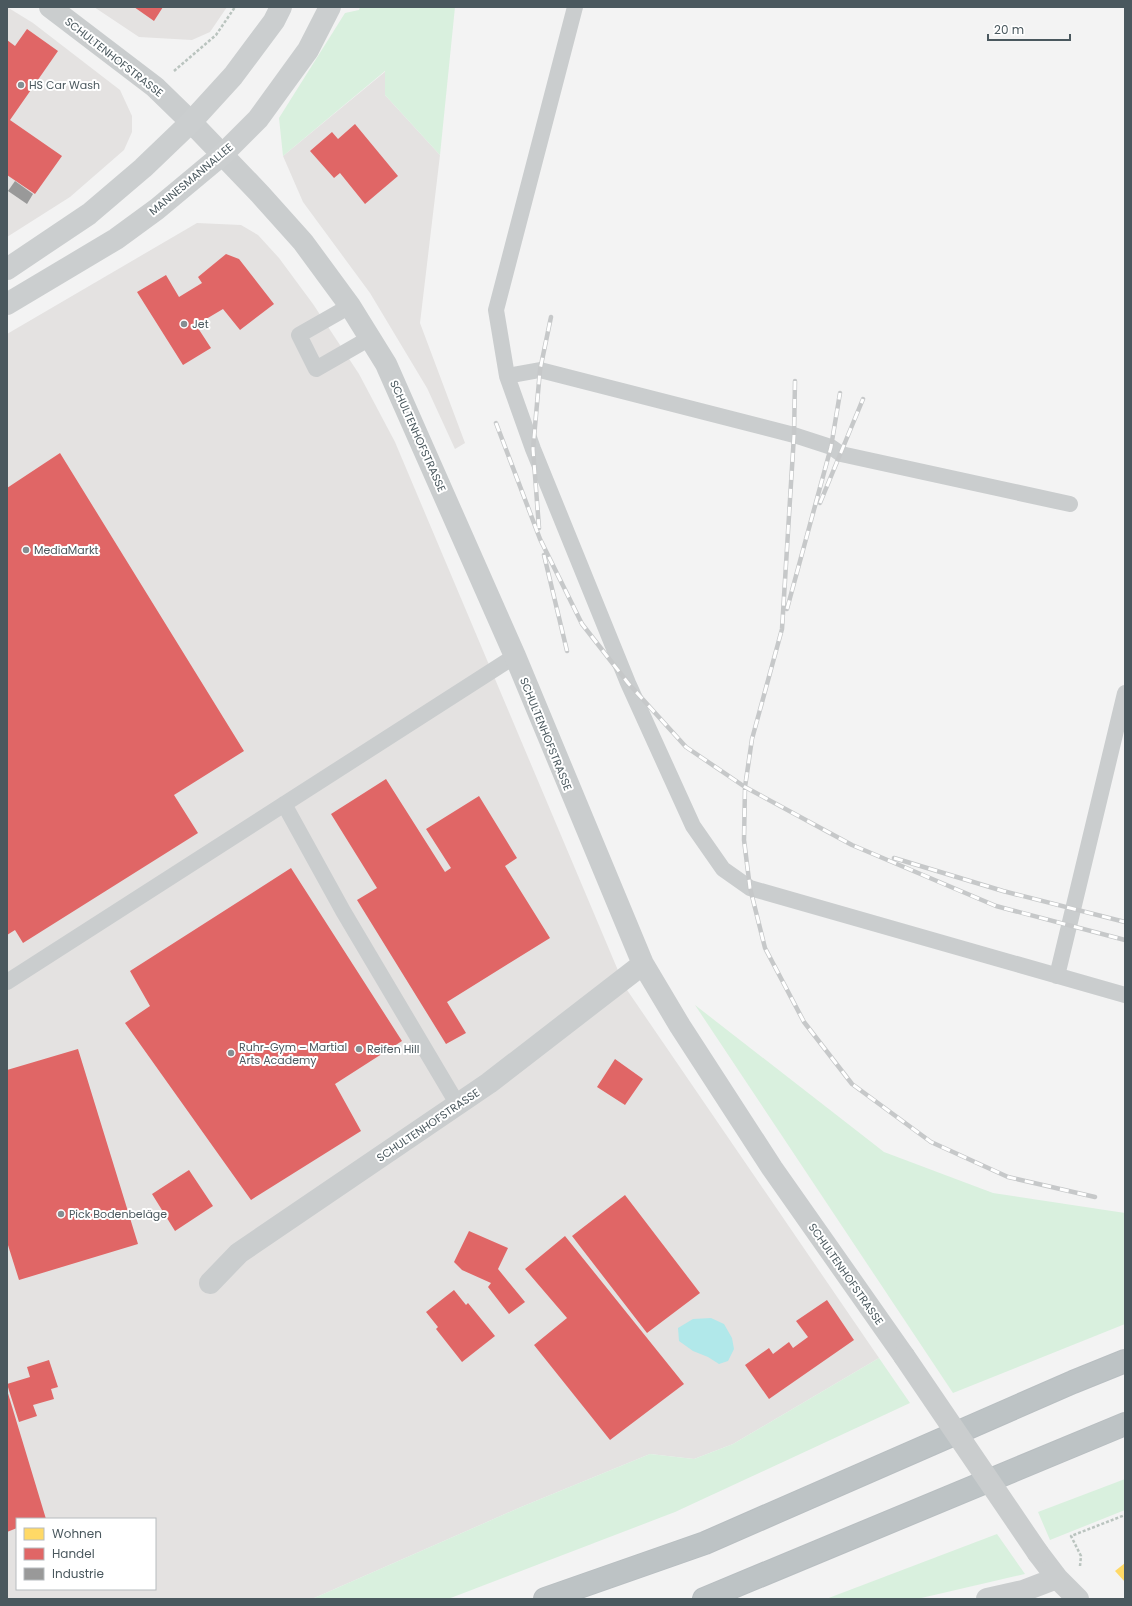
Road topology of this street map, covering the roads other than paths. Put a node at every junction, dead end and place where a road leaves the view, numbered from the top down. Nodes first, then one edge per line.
1 (50, 7) edge
2 (281, 7) edge
3 (330, 7) edge
4 (575, 7) edge
5 (191, 122) junction
6 (222, 154) junction
7 (7, 269) edge
8 (7, 304) edge
9 (350, 306) junction
10 (370, 338) junction
11 (507, 376) junction
12 (1070, 504) dead end
13 (515, 656) junction
14 (1125, 693) edge
15 (284, 804) junction
16 (643, 964) junction
17 (1057, 976) junction
18 (7, 982) edge
19 (1125, 995) edge
20 (458, 1105) junction
21 (210, 1283) dead end
22 (1125, 1361) edge
23 (1125, 1424) edge
24 (1057, 1578) junction
25 (545, 1599) edge
26 (704, 1599) edge
27 (987, 1599) edge
28 (1078, 1599) edge

1 - 5 street, SCHULTENHOFSTRASSE
2 - 5 main road
3 - 6 main road, MANNESMANNALLEE
4 - 11 lane
5 - 6 street, SCHULTENHOFSTRASSE
5 - 7 main road
6 - 8 main road, MANNESMANNALLEE
6 - 9 street, SCHULTENHOFSTRASSE
9 - 10 street, SCHULTENHOFSTRASSE
9 - 10 lane
10 - 13 street, SCHULTENHOFSTRASSE
11 - 12 lane
11 - 17 lane
13 - 15 lane
13 - 16 street, SCHULTENHOFSTRASSE
14 - 17 lane
15 - 18 lane
15 - 20 lane
16 - 20 street, SCHULTENHOFSTRASSE
16 - 24 street, SCHULTENHOFSTRASSE, bridge
17 - 19 lane
20 - 21 street, SCHULTENHOFSTRASSE
22 - 25 highway
23 - 26 highway
24 - 27 street
24 - 28 street, SCHULTENHOFSTRASSE

